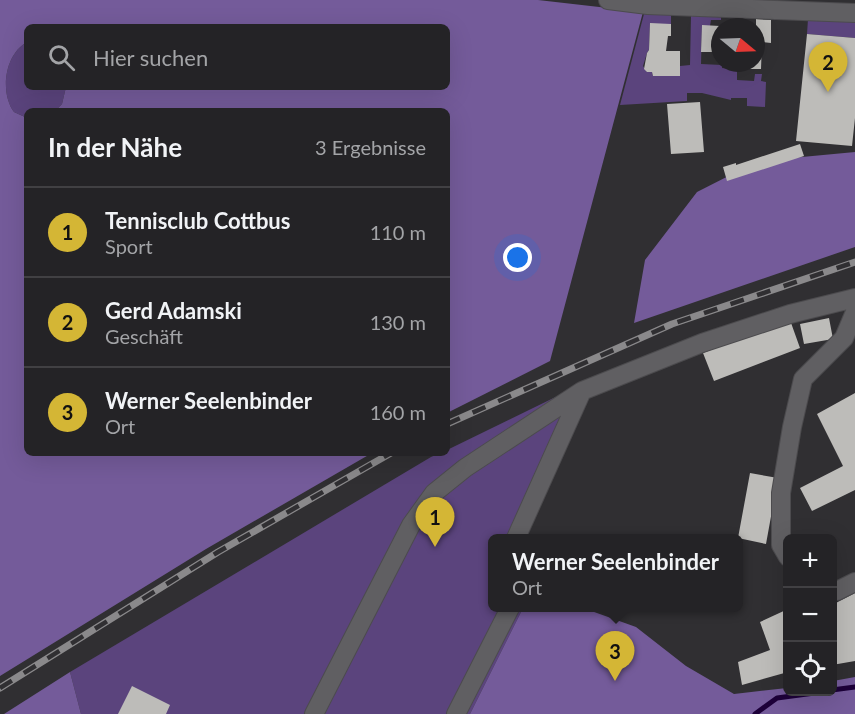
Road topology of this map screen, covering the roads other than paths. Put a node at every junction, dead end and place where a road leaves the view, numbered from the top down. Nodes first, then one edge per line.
1 (608, 0) edge
2 (692, 3) edge
3 (855, 14) edge
4 (855, 298) edge
5 (853, 325) edge
6 (582, 391) junction
7 (518, 534) edge
8 (783, 548) edge
9 (855, 582) edge
10 (837, 591) edge
11 (508, 612) edge
12 (314, 714) edge
13 (456, 714) edge

1 - 2 street
2 - 3 street
4 - 6 street
5 - 8 street
6 - 7 street
6 - 12 street
9 - 10 street
11 - 13 street

